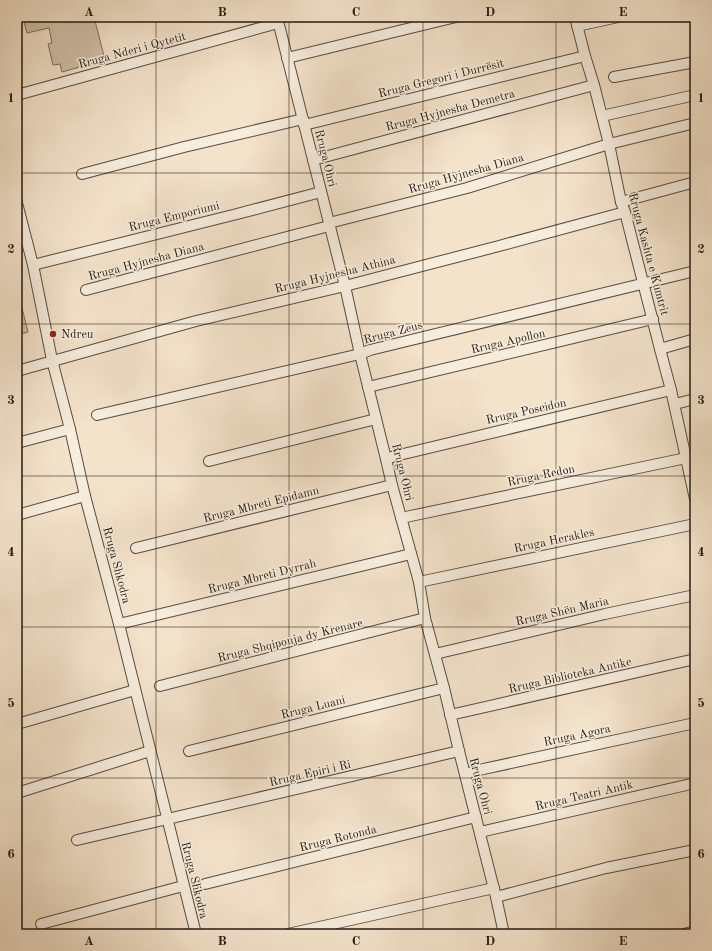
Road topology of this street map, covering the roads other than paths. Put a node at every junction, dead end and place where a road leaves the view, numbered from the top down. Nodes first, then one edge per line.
1 (456, 17) edge
2 (618, 17) edge
3 (277, 20) edge
4 (576, 21) edge
5 (585, 56) junction
6 (287, 58) junction
7 (695, 62) edge
8 (614, 77) dead end
9 (594, 85) junction
10 (17, 95) edge
11 (695, 96) edge
12 (602, 116) junction
13 (304, 122) junction
14 (695, 123) edge
15 (609, 144) junction
16 (313, 160) junction
17 (82, 174) dead end
18 (695, 182) edge
19 (321, 192) junction
20 (621, 202) junction
21 (17, 203) edge
22 (625, 212) junction
23 (329, 224) junction
24 (33, 265) junction
25 (695, 271) edge
26 (644, 284) junction
27 (345, 286) junction
28 (86, 290) dead end
29 (653, 320) junction
30 (695, 339) edge
31 (660, 350) junction
32 (360, 354) junction
33 (52, 360) junction
34 (17, 371) edge
35 (368, 387) junction
36 (671, 390) junction
37 (695, 400) edge
38 (674, 404) junction
39 (97, 415) dead end
40 (376, 419) junction
41 (70, 429) junction
42 (17, 443) edge
43 (686, 458) junction
44 (386, 459) junction
45 (209, 461) dead end
46 (692, 468) edge
47 (392, 485) junction
48 (85, 496) junction
49 (695, 499) edge
50 (17, 516) edge
51 (401, 518) junction
52 (695, 524) edge
53 (136, 548) dead end
54 (411, 554) junction
55 (419, 582) junction
56 (695, 595) edge
57 (426, 618) junction
58 (119, 624) junction
59 (435, 654) junction
60 (695, 660) edge
61 (160, 686) dead end
62 (444, 688) junction
63 (135, 690) junction
64 (450, 715) junction
65 (695, 723) edge
66 (17, 724) edge
67 (150, 751) junction
68 (189, 751) dead end
69 (459, 751) junction
70 (465, 774) junction
71 (695, 783) edge
72 (17, 793) edge
73 (476, 817) junction
74 (167, 820) junction
75 (480, 832) junction
76 (77, 840) dead end
77 (695, 850) edge
78 (205, 884) dead end
79 (183, 886) junction
80 (495, 892) junction
81 (41, 924) dead end
82 (695, 931) edge
83 (196, 934) edge
84 (288, 934) edge
85 (504, 934) edge
86 (684, 934) edge

1 - 6 street
2 - 4 street
3 - 6 street, Rruga Ohri
3 - 10 street, Rruga Nderi i Qytetit
4 - 5 street, Rruga Kashta e Kumtrit
5 - 9 street, Rruga Kashta e Kumtrit
5 - 13 street, Rruga Gregori i Durrësit
6 - 13 street, Rruga Ohri
7 - 8 street
9 - 12 street, Rruga Kashta e Kumtrit
9 - 16 street, Rruga Hyjnesha Demetra
11 - 12 street
12 - 15 street, Rruga Kashta e Kumtrit
13 - 16 street, Rruga Ohri
13 - 17 street, Rruga Gregori i Durrësit
14 - 15 street, Rruga Hyjnesha Diana
15 - 20 street, Rruga Kashta e Kumtrit
15 - 23 street, Rruga Hyjnesha Diana
16 - 19 street, Rruga Ohri
18 - 20 street
19 - 23 street, Rruga Ohri
19 - 24 street, Rruga Emporiumi
20 - 22 street, Rruga Kashta e Kumtrit
21 - 24 street, Rruga Shkodra
22 - 26 street, Rruga Kashta e Kumtrit
22 - 27 street, Rruga Hyjnesha Athina
23 - 27 street, Rruga Ohri
23 - 28 street, Rruga Hyjnesha Diana
24 - 33 street, Rruga Shkodra
25 - 26 street, Rruga Zeus
26 - 29 street, Rruga Kashta e Kumtrit
26 - 32 street, Rruga Zeus
27 - 32 street, Rruga Ohri
27 - 33 street, Rruga Hyjnesha Athina
29 - 31 street, Rruga Kashta e Kumtrit
29 - 35 street, Rruga Apollon
30 - 31 street
31 - 36 street, Rruga Kashta e Kumtrit
32 - 35 street, Rruga Ohri
32 - 39 street, Rruga Zeus
33 - 34 street, Rruga Hyjnesha Athina
33 - 41 street, Rruga Shkodra
35 - 40 street, Rruga Ohri
36 - 38 street, Rruga Kashta e Kumtrit
36 - 44 street, Rruga Poseidon
37 - 38 street
38 - 43 street, Rruga Kashta e Kumtrit
40 - 44 street, Rruga Ohri
40 - 45 street
41 - 42 street
41 - 48 street, Rruga Shkodra
43 - 46 street, Rruga Kashta e Kumtrit
43 - 51 street, Rruga Redon
44 - 47 street, Rruga Ohri
46 - 49 street, Rruga Kashta e Kumtrit
47 - 51 street, Rruga Ohri
47 - 53 street, Rruga Mbreti Epidamn
48 - 50 street
48 - 58 street, Rruga Shkodra
51 - 54 street, Rruga Ohri
52 - 55 street, Rruga Herakles
54 - 55 street, Rruga Ohri
54 - 58 street, Rruga Mbreti Dyrrah
55 - 57 street, Rruga Ohri
56 - 59 street, Rruga Shën Maria
57 - 59 street, Rruga Ohri
57 - 61 street, Rruga Shqiponja dy Krenare
58 - 63 street, Rruga Shkodra
59 - 62 street, Rruga Ohri
60 - 64 street, Rruga Biblioteka Antike
62 - 64 street, Rruga Ohri
62 - 68 street, Rruga Luani
63 - 66 street
63 - 67 street, Rruga Shkodra
64 - 69 street, Rruga Ohri
65 - 70 street, Rruga Agora
67 - 72 street
67 - 74 street, Rruga Shkodra
69 - 70 street, Rruga Ohri
69 - 74 street, Rruga Epiri i Ri
70 - 73 street, Rruga Ohri
71 - 75 street, Rruga Teatri Antik
73 - 75 street, Rruga Ohri
73 - 78 street, Rruga Rotonda
74 - 76 street, Rruga Epiri i Ri
74 - 79 street, Rruga Shkodra
75 - 80 street, Rruga Ohri
77 - 80 street
79 - 81 street
79 - 83 street, Rruga Shkodra
80 - 84 street
80 - 85 street, Rruga Ohri
82 - 86 street

